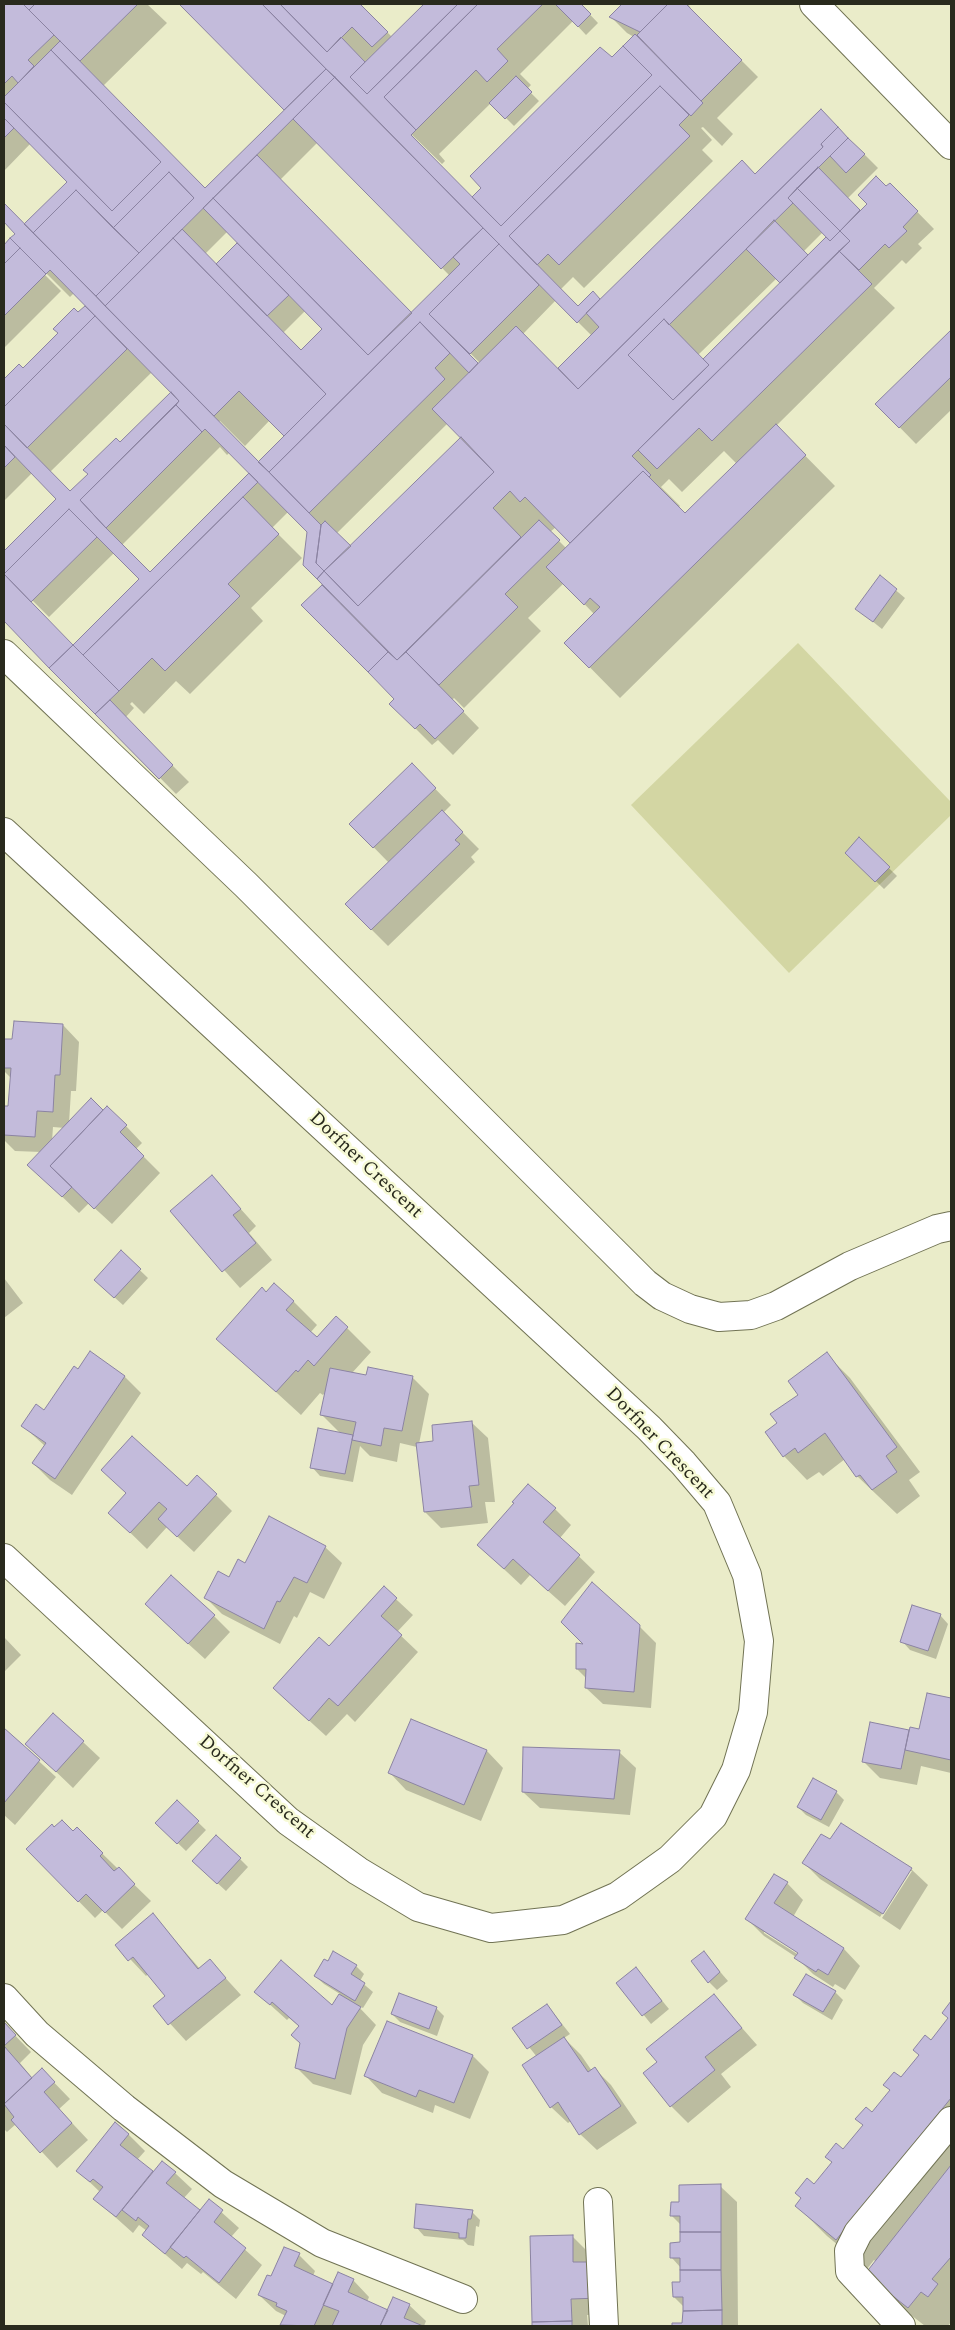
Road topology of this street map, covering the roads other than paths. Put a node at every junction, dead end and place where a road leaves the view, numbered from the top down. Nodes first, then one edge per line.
1 (814, 4) edge
2 (951, 145) edge
3 (4, 654) edge
4 (4, 832) edge
5 (951, 1226) edge
6 (4, 1558) edge
7 (4, 1998) edge
8 (951, 2121) edge
9 (598, 2202) dead end
10 (463, 2299) dead end
11 (604, 2326) edge
12 (900, 2326) edge

1 - 2 street
3 - 5 street
4 - 6 street, Dorfner Crescent
7 - 10 street
8 - 12 street
9 - 11 street

